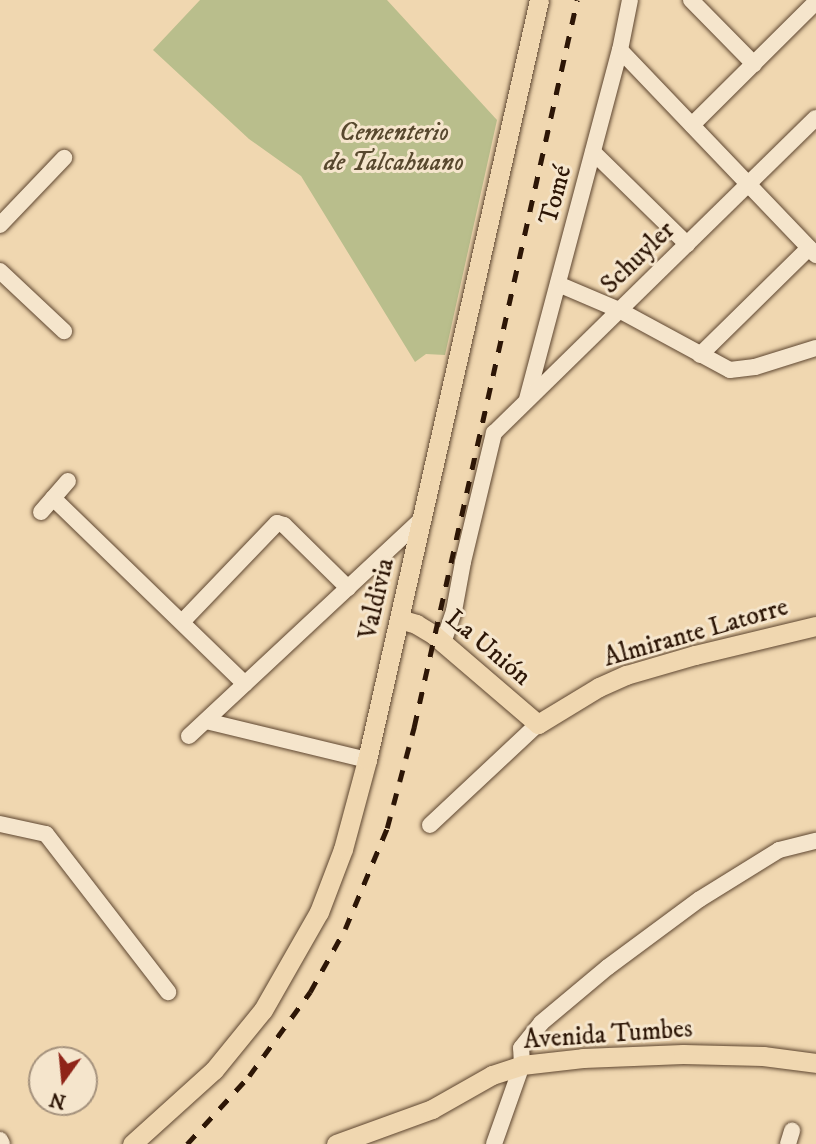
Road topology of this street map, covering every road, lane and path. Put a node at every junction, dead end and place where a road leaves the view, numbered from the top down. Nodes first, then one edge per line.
1 (539, 0) edge
2 (630, 0) edge
3 (691, 0) edge
4 (816, 2) edge
5 (620, 50) junction
6 (754, 64) junction
7 (815, 121) edge
8 (692, 125) junction
9 (593, 152) junction
10 (64, 158) dead end
11 (749, 184) junction
12 (0, 225) edge
13 (687, 244) junction
14 (813, 252) edge
15 (0, 271) edge
16 (558, 284) junction
17 (619, 310) junction
18 (64, 331) dead end
19 (816, 348) edge
20 (700, 355) junction
21 (527, 401) junction
22 (68, 481) dead end
23 (53, 498) junction
24 (41, 512) dead end
25 (423, 518) junction
26 (348, 588) junction
27 (399, 619) junction
28 (182, 622) junction
29 (816, 626) edge
30 (443, 643) junction
31 (245, 684) junction
32 (206, 721) junction
33 (538, 724) junction
34 (189, 736) dead end
35 (367, 760) junction
36 (0, 824) edge
37 (430, 825) dead end
38 (816, 841) edge
39 (168, 992) dead end
40 (816, 1063) edge
41 (522, 1065) junction
42 (132, 1144) edge
43 (335, 1144) edge
44 (494, 1144) edge

1 - 25 main road, Valdivia
2 - 5 street, Tomé
3 - 6 street
4 - 6 street
5 - 8 street
5 - 9 street, Tomé
6 - 8 street
7 - 11 street, Schuyler
8 - 11 street
9 - 13 street
9 - 16 street, Tomé
10 - 12 street
11 - 13 street, Schuyler
11 - 14 street
13 - 17 street, Schuyler
14 - 20 street
15 - 18 street
16 - 17 street
16 - 21 street, Tomé
17 - 20 street
17 - 21 street, Schuyler
19 - 20 street
21 - 30 street, Schuyler
22 - 23 street
23 - 24 street
23 - 28 street
25 - 26 street
25 - 27 main road, Valdivia
26 - 28 street
26 - 31 street
27 - 30 main road, La Unión
27 - 35 main road, Valdivia
28 - 31 street
29 - 33 main road, Almirante Latorre
30 - 33 main road, La Unión
31 - 32 street
32 - 34 street
32 - 35 street
33 - 37 street, Almirante Latorre
35 - 42 main road, Valdivia
36 - 39 street
38 - 41 street
40 - 41 main road, Avenida Tumbes
41 - 43 main road, Avenida Tumbes
41 - 44 street

